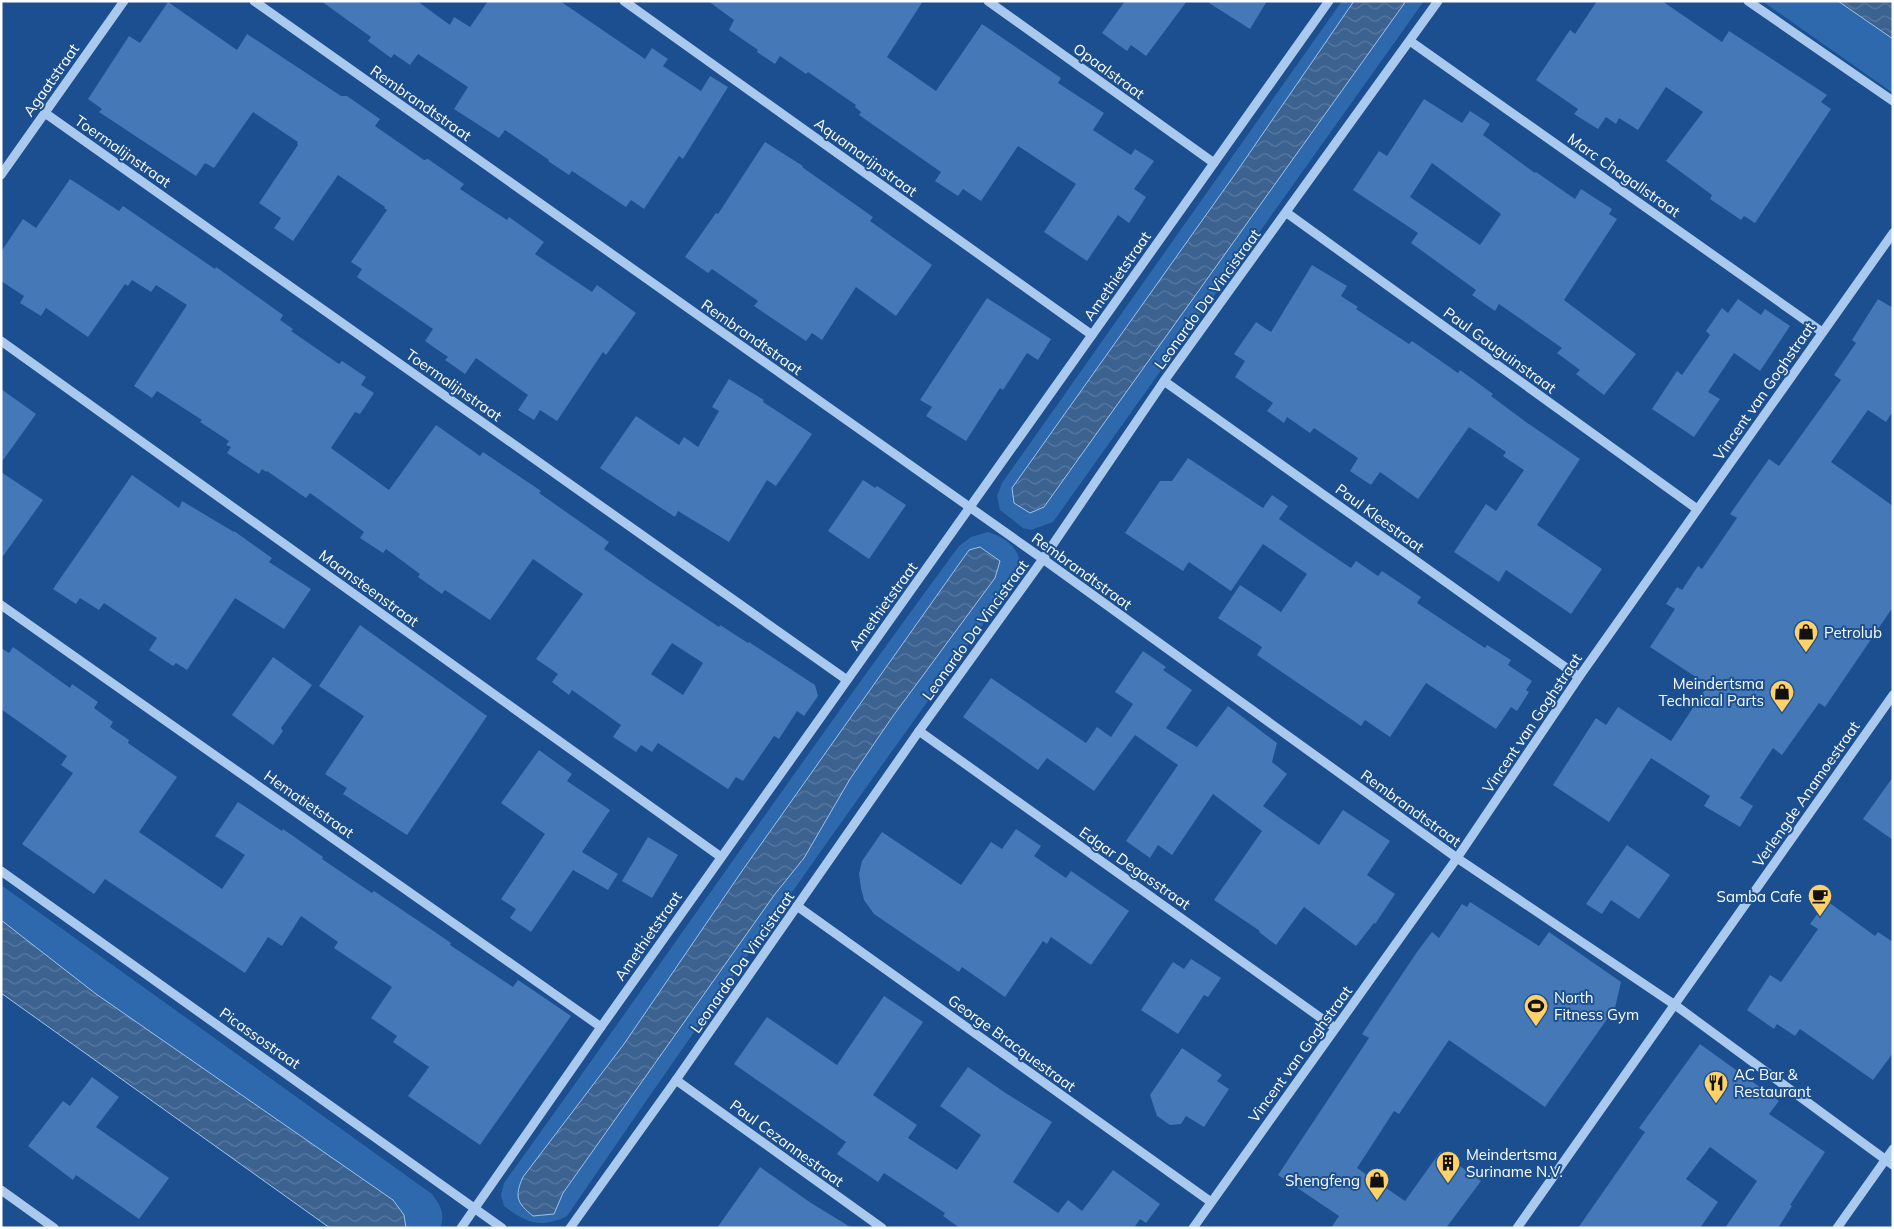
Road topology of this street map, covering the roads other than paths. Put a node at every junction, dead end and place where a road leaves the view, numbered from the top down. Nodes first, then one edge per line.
1 (124, 1) edge
2 (254, 1) edge
3 (624, 1) edge
4 (988, 1) edge
5 (1329, 1) edge
6 (1438, 1) edge
7 (1748, 1) edge
8 (1410, 41) junction
9 (1893, 101) edge
10 (45, 113) junction
11 (1214, 163) junction
12 (1, 175) edge
13 (1287, 213) junction
14 (1893, 232) edge
15 (1822, 332) junction
16 (1092, 335) junction
17 (1, 341) edge
18 (1164, 381) junction
19 (970, 508) junction
20 (1697, 509) junction
21 (1043, 559) junction
22 (1, 605) edge
23 (1579, 677) junction
24 (846, 680) junction
25 (1893, 695) edge
26 (919, 731) junction
27 (721, 857) junction
28 (1457, 858) junction
29 (1, 871) edge
30 (797, 906) junction
31 (1675, 1005) junction
32 (601, 1027) junction
33 (1335, 1028) junction
34 (676, 1080) junction
35 (1893, 1149) edge
36 (1889, 1162) edge
37 (1, 1190) edge
38 (1210, 1202) junction
39 (475, 1208) junction
40 (54, 1228) edge
41 (461, 1228) edge
42 (502, 1228) edge
43 (570, 1228) edge
44 (882, 1228) edge
45 (1192, 1228) edge
46 (1516, 1228) edge
47 (1837, 1228) edge

1 - 10 street, Agaatstraat
2 - 19 street, Rembrandtstraat
3 - 16 street, Aquamarijnstraat
4 - 11 street, Opaalstraat
5 - 11 street, Amethietstraat
6 - 8 street, Leonardo Da Vincistraat
7 - 9 street
8 - 13 street, Leonardo Da Vincistraat
8 - 15 street, Marc Chagallstraat
10 - 12 street, Agaatstraat
10 - 24 street, Toermalijnstraat
11 - 16 street, Amethietstraat
13 - 18 street, Leonardo Da Vincistraat
13 - 20 street, Paul Gauguinstraat
14 - 15 street, Vincent van Goghstraat
15 - 20 street, Vincent van Goghstraat
16 - 19 street, Amethietstraat
17 - 27 street, Maansteenstraat
18 - 21 street, Leonardo Da Vincistraat
18 - 23 street, Paul Kleestraat
19 - 21 street, Rembrandtstraat
19 - 24 street, Amethietstraat
20 - 23 street, Vincent van Goghstraat
21 - 26 street, Leonardo Da Vincistraat
21 - 28 street, Rembrandtstraat
22 - 32 street, Hematietstraat
23 - 28 street, Vincent van Goghstraat
24 - 27 street, Amethietstraat
25 - 31 street, Verlengde Anamoestraat
26 - 30 street, Leonardo Da Vincistraat
26 - 33 street, Edgar Degasstraat
27 - 32 street, Amethietstraat
28 - 31 street, Rembrandtstraat
28 - 33 street, Vincent van Goghstraat
29 - 39 street, Picassostraat
30 - 34 street, Leonardo Da Vincistraat
30 - 38 street, George Bracquestraat
31 - 36 street, Rembrandtstraat
31 - 46 street, Verlengde Anamoestraat
32 - 39 street, Amethietstraat
33 - 38 street, Vincent van Goghstraat
34 - 43 street, Leonardo Da Vincistraat
34 - 44 street, Paul Cezannestraat
35 - 36 street
36 - 47 street
37 - 40 street
38 - 45 street, Vincent van Goghstraat
39 - 41 street, Amethietstraat
39 - 42 street, Picassostraat

